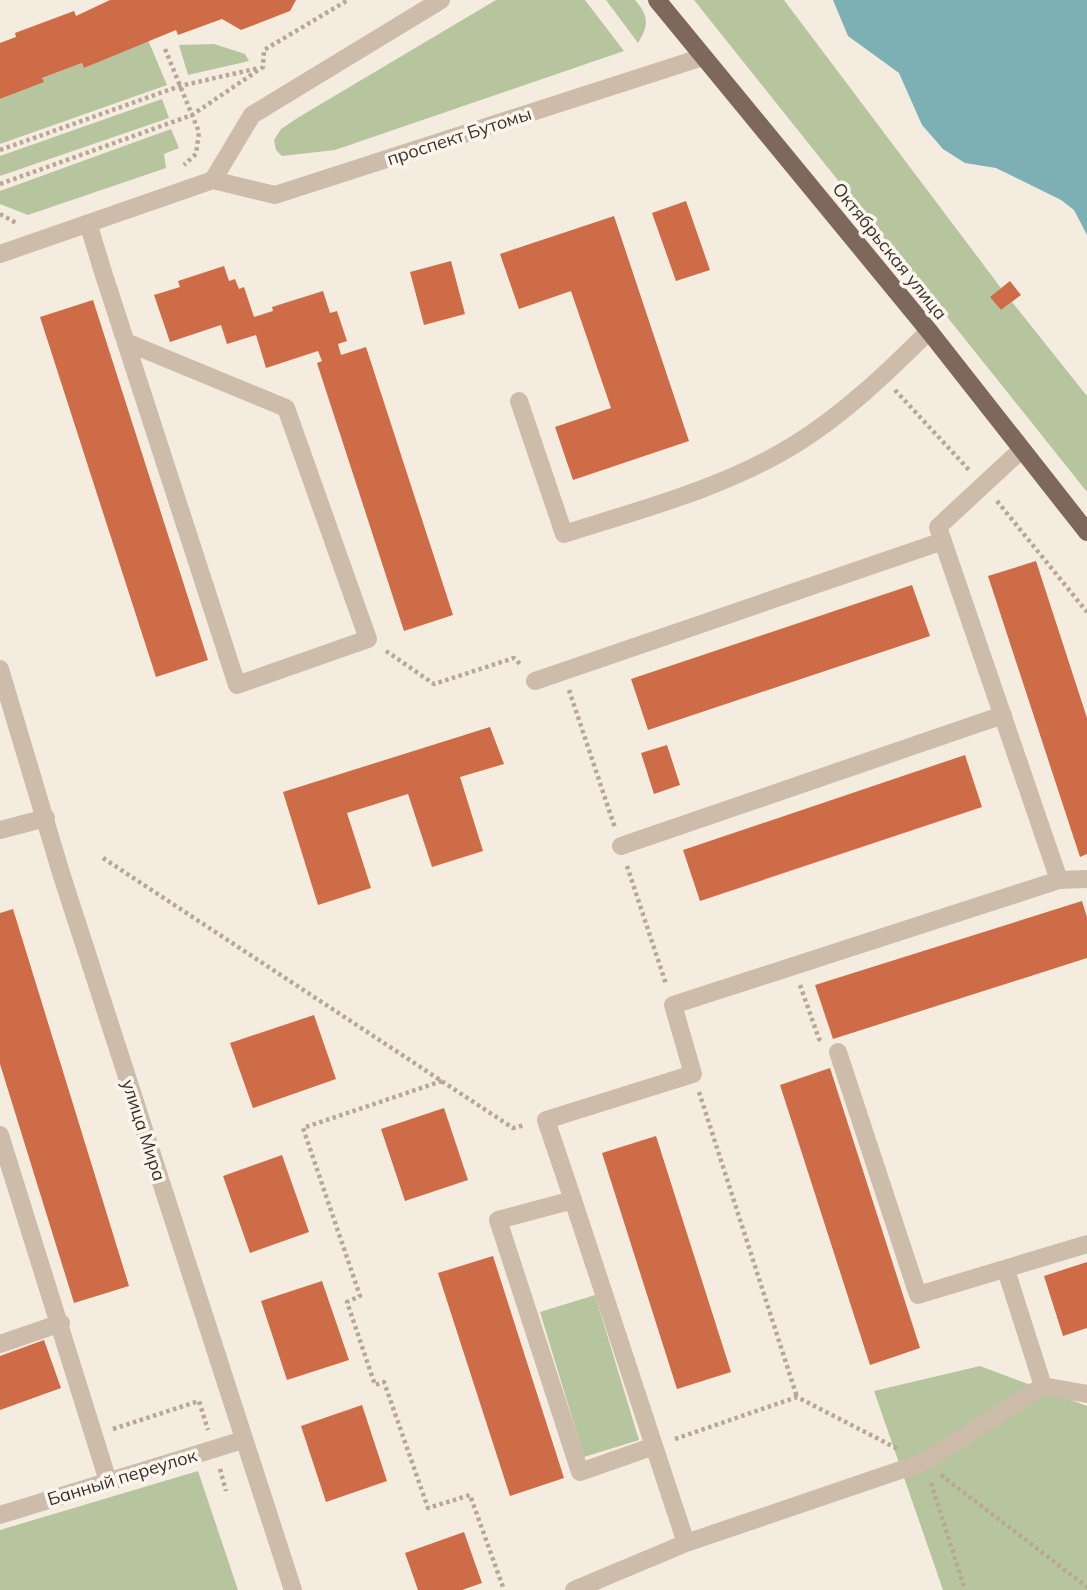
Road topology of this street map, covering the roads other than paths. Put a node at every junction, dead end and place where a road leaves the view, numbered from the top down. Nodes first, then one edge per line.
1 (441, 0) edge
2 (657, 0) edge
3 (703, 57) junction
4 (214, 180) junction
5 (88, 223) junction
6 (0, 254) edge
7 (929, 331) junction
8 (126, 342) junction
9 (519, 401) dead end
10 (1021, 450) junction
11 (1087, 532) edge
12 (943, 541) junction
13 (0, 669) edge
14 (535, 681) road end
15 (1003, 715) junction
16 (46, 818) junction
17 (0, 830) edge
18 (621, 846) dead end
19 (1087, 879) edge
20 (1059, 880) junction
21 (838, 1052) road end
22 (0, 1135) edge
23 (573, 1200) junction
24 (1087, 1244) edge
25 (1006, 1270) junction
26 (61, 1324) junction
27 (0, 1344) edge
28 (1043, 1386) junction
29 (1087, 1394) edge
30 (243, 1440) junction
31 (654, 1446) junction
32 (108, 1481) junction
33 (0, 1515) edge
34 (686, 1543) junction
35 (293, 1590) edge
36 (574, 1590) edge

1 - 4 street
2 - 3 main road, Октябрьская улица
3 - 4 street, проспект Бутомы
3 - 7 main road, Октябрьская улица
4 - 5 street
5 - 6 street
5 - 8 street
7 - 9 street
7 - 10 main road, Октябрьская улица
8 - 8 street
10 - 11 main road, Октябрьская улица
10 - 12 street
12 - 14 street
12 - 15 street
13 - 16 street, улица Мира
15 - 18 street
15 - 20 street
16 - 17 street
16 - 30 street, улица Мира
19 - 20 street
20 - 23 street
21 - 25 street
22 - 26 street
23 - 31 street
23 - 31 street
24 - 25 street
25 - 28 street
26 - 27 street
26 - 32 street
28 - 29 street
28 - 34 street
30 - 32 street, Банный переулок
30 - 35 street, улица Мира
31 - 34 street
32 - 33 street, Банный переулок
34 - 36 street

